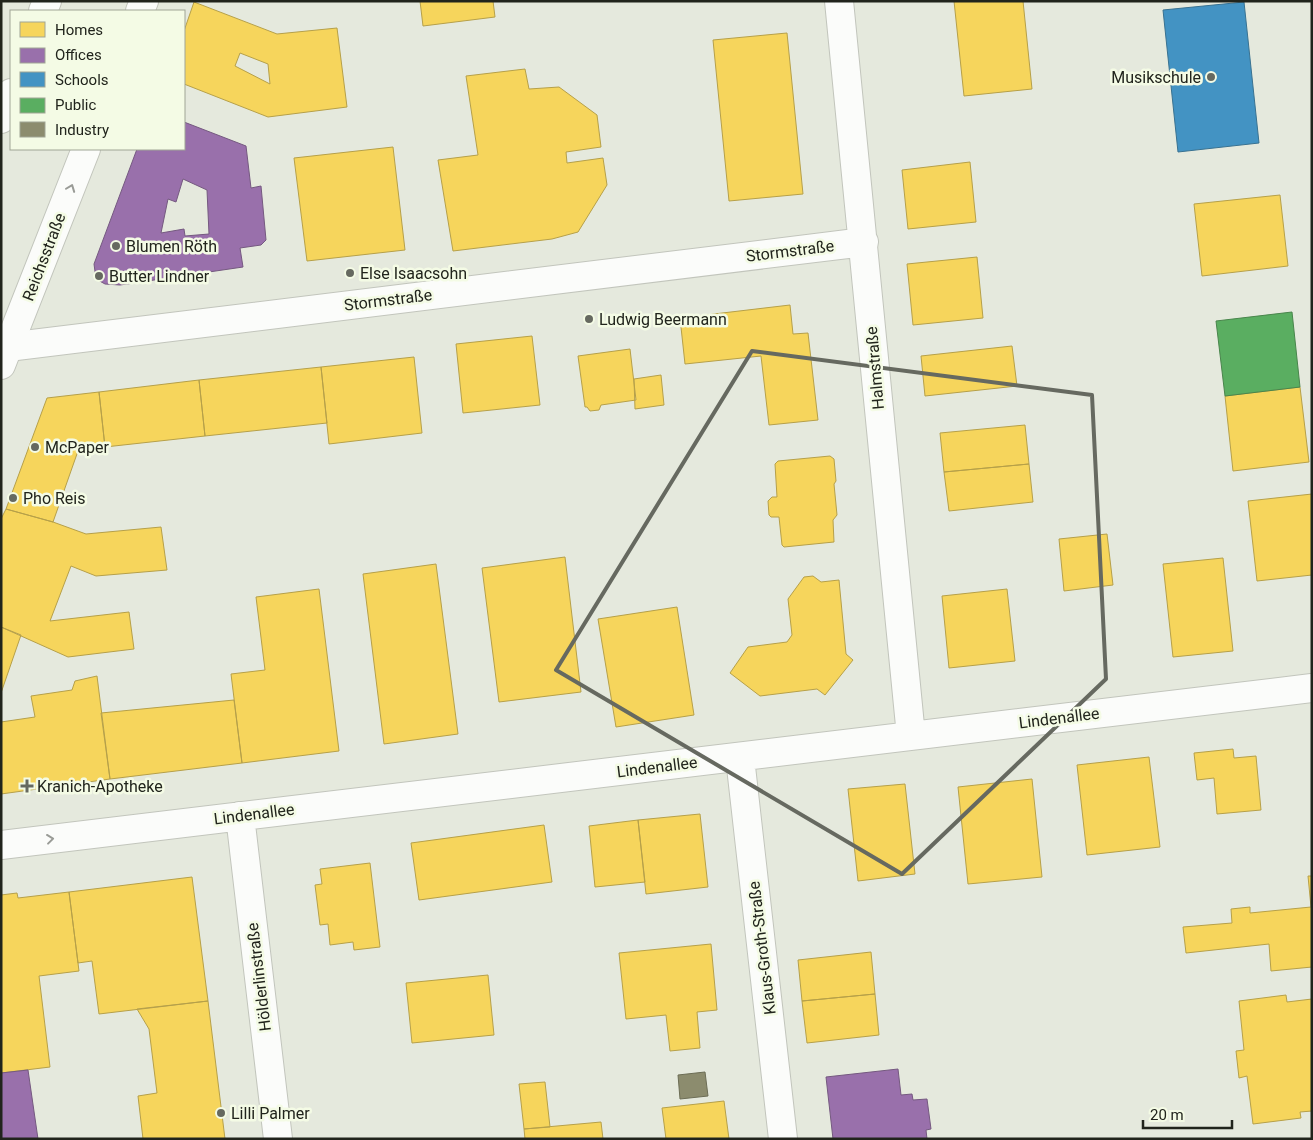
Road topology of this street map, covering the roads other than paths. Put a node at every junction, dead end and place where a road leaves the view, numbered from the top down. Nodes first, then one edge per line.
1 (839, 1) edge
2 (10, 96) edge
3 (1, 119) edge
4 (86, 150) edge
5 (864, 242) junction
6 (4, 352) edge
7 (1312, 688) edge
8 (911, 736) junction
9 (740, 758) junction
10 (240, 816) junction
11 (1, 845) edge
12 (278, 1139) edge
13 (783, 1139) edge

1 - 5 street, Halmstraße
2 - 3 street
6 -> 4 street, Reichsstraße
5 - 6 street, Stormstraße
5 - 8 street, Halmstraße
7 - 8 street, Lindenallee
8 - 9 street, Lindenallee
9 - 10 street, Lindenallee
9 - 13 street, Klaus-Groth-Straße
11 -> 10 street, Lindenallee
10 - 12 street, Hölderlinstraße

